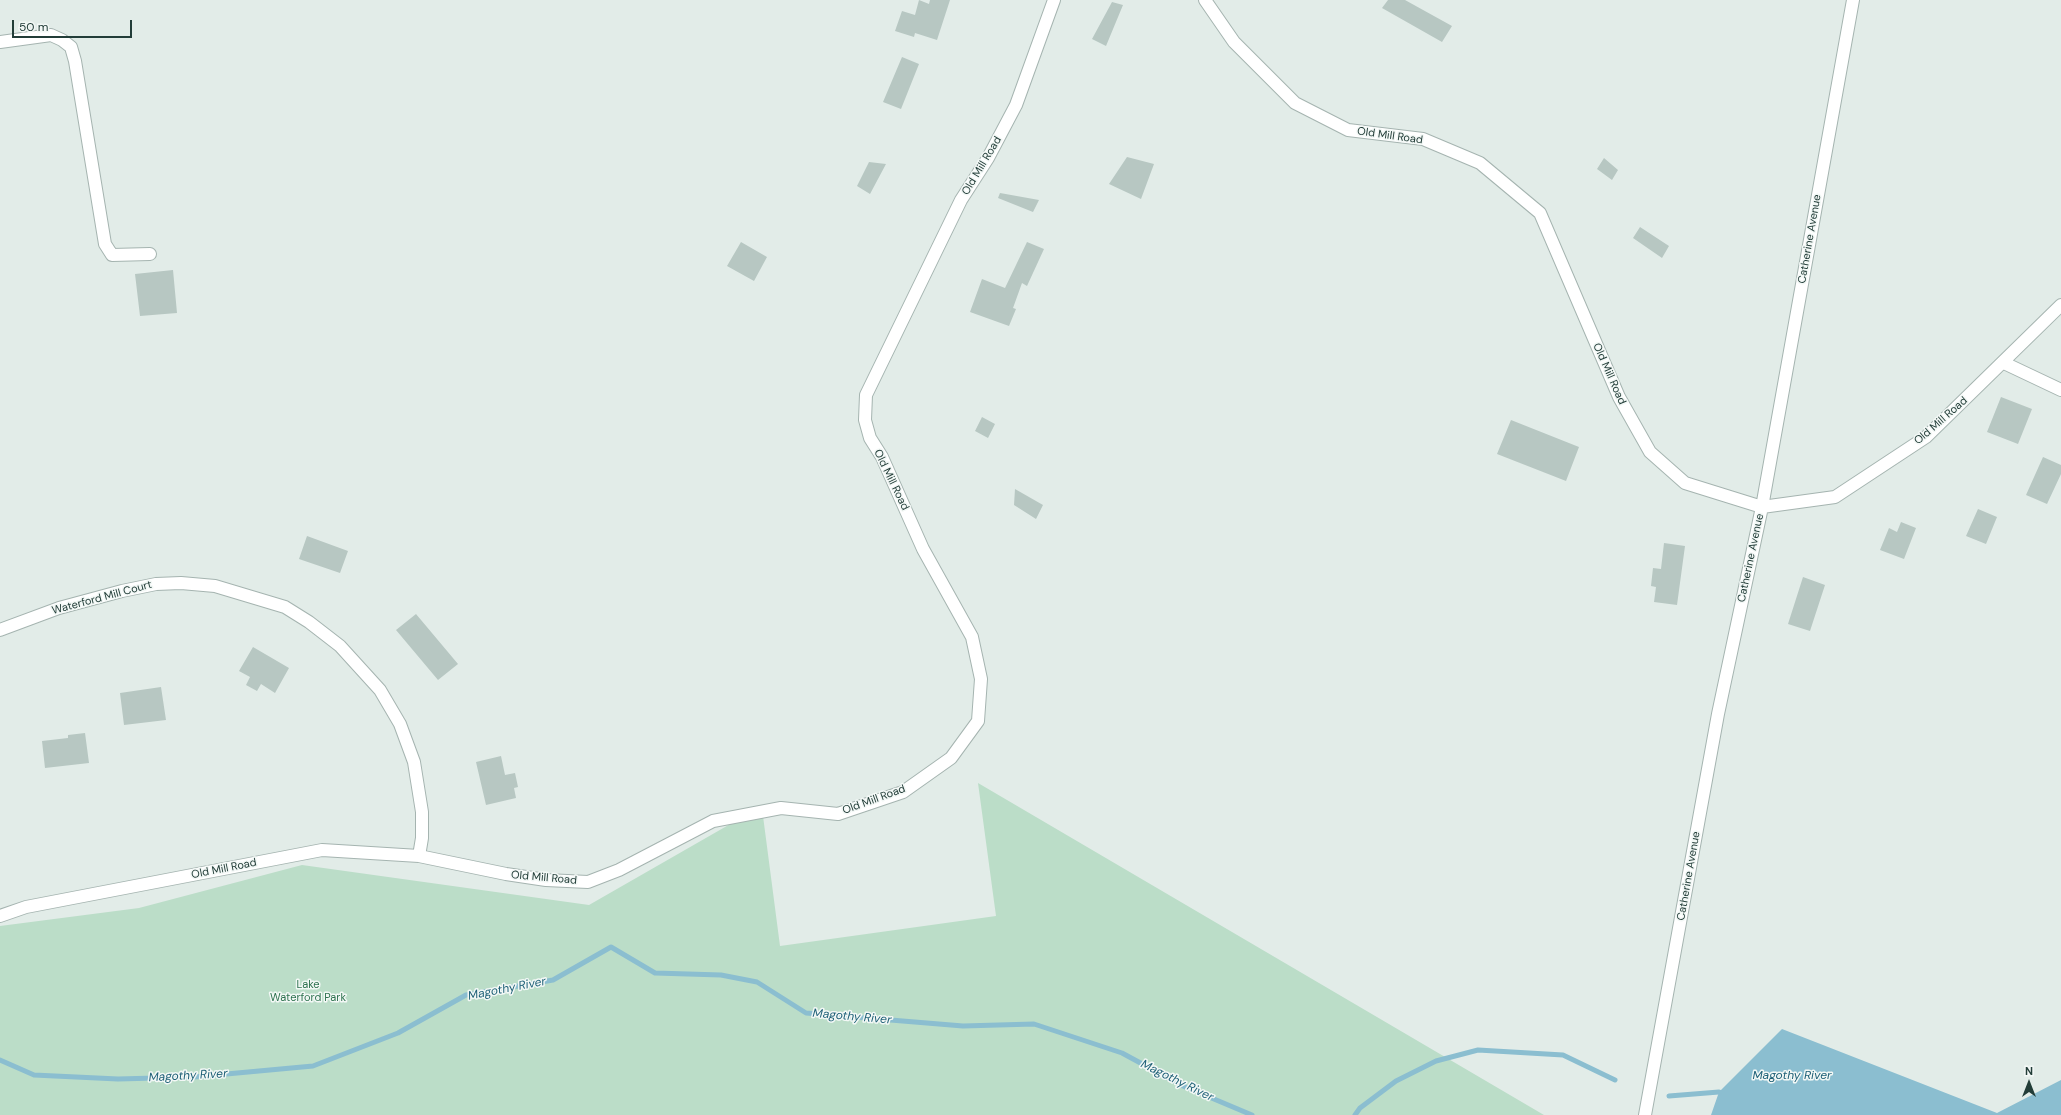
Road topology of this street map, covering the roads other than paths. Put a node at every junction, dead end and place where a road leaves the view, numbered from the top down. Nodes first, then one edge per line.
1 (1054, 0) edge
2 (1205, 0) edge
3 (1853, 0) edge
4 (0, 42) edge
5 (150, 254) dead end
6 (2061, 305) edge
7 (2004, 363) junction
8 (2061, 390) edge
9 (1762, 507) junction
10 (0, 630) edge
11 (419, 856) junction
12 (0, 916) edge
13 (1645, 1115) edge

1 - 11 street, Old Mill Road
2 - 9 street, Old Mill Road
3 - 9 street, Catherine Avenue
4 - 5 street
6 - 7 street, Old Mill Road
7 - 8 street
7 - 9 street, Old Mill Road
9 - 13 street, Catherine Avenue
10 - 11 street, Waterford Mill Court
11 - 12 street, Old Mill Road

